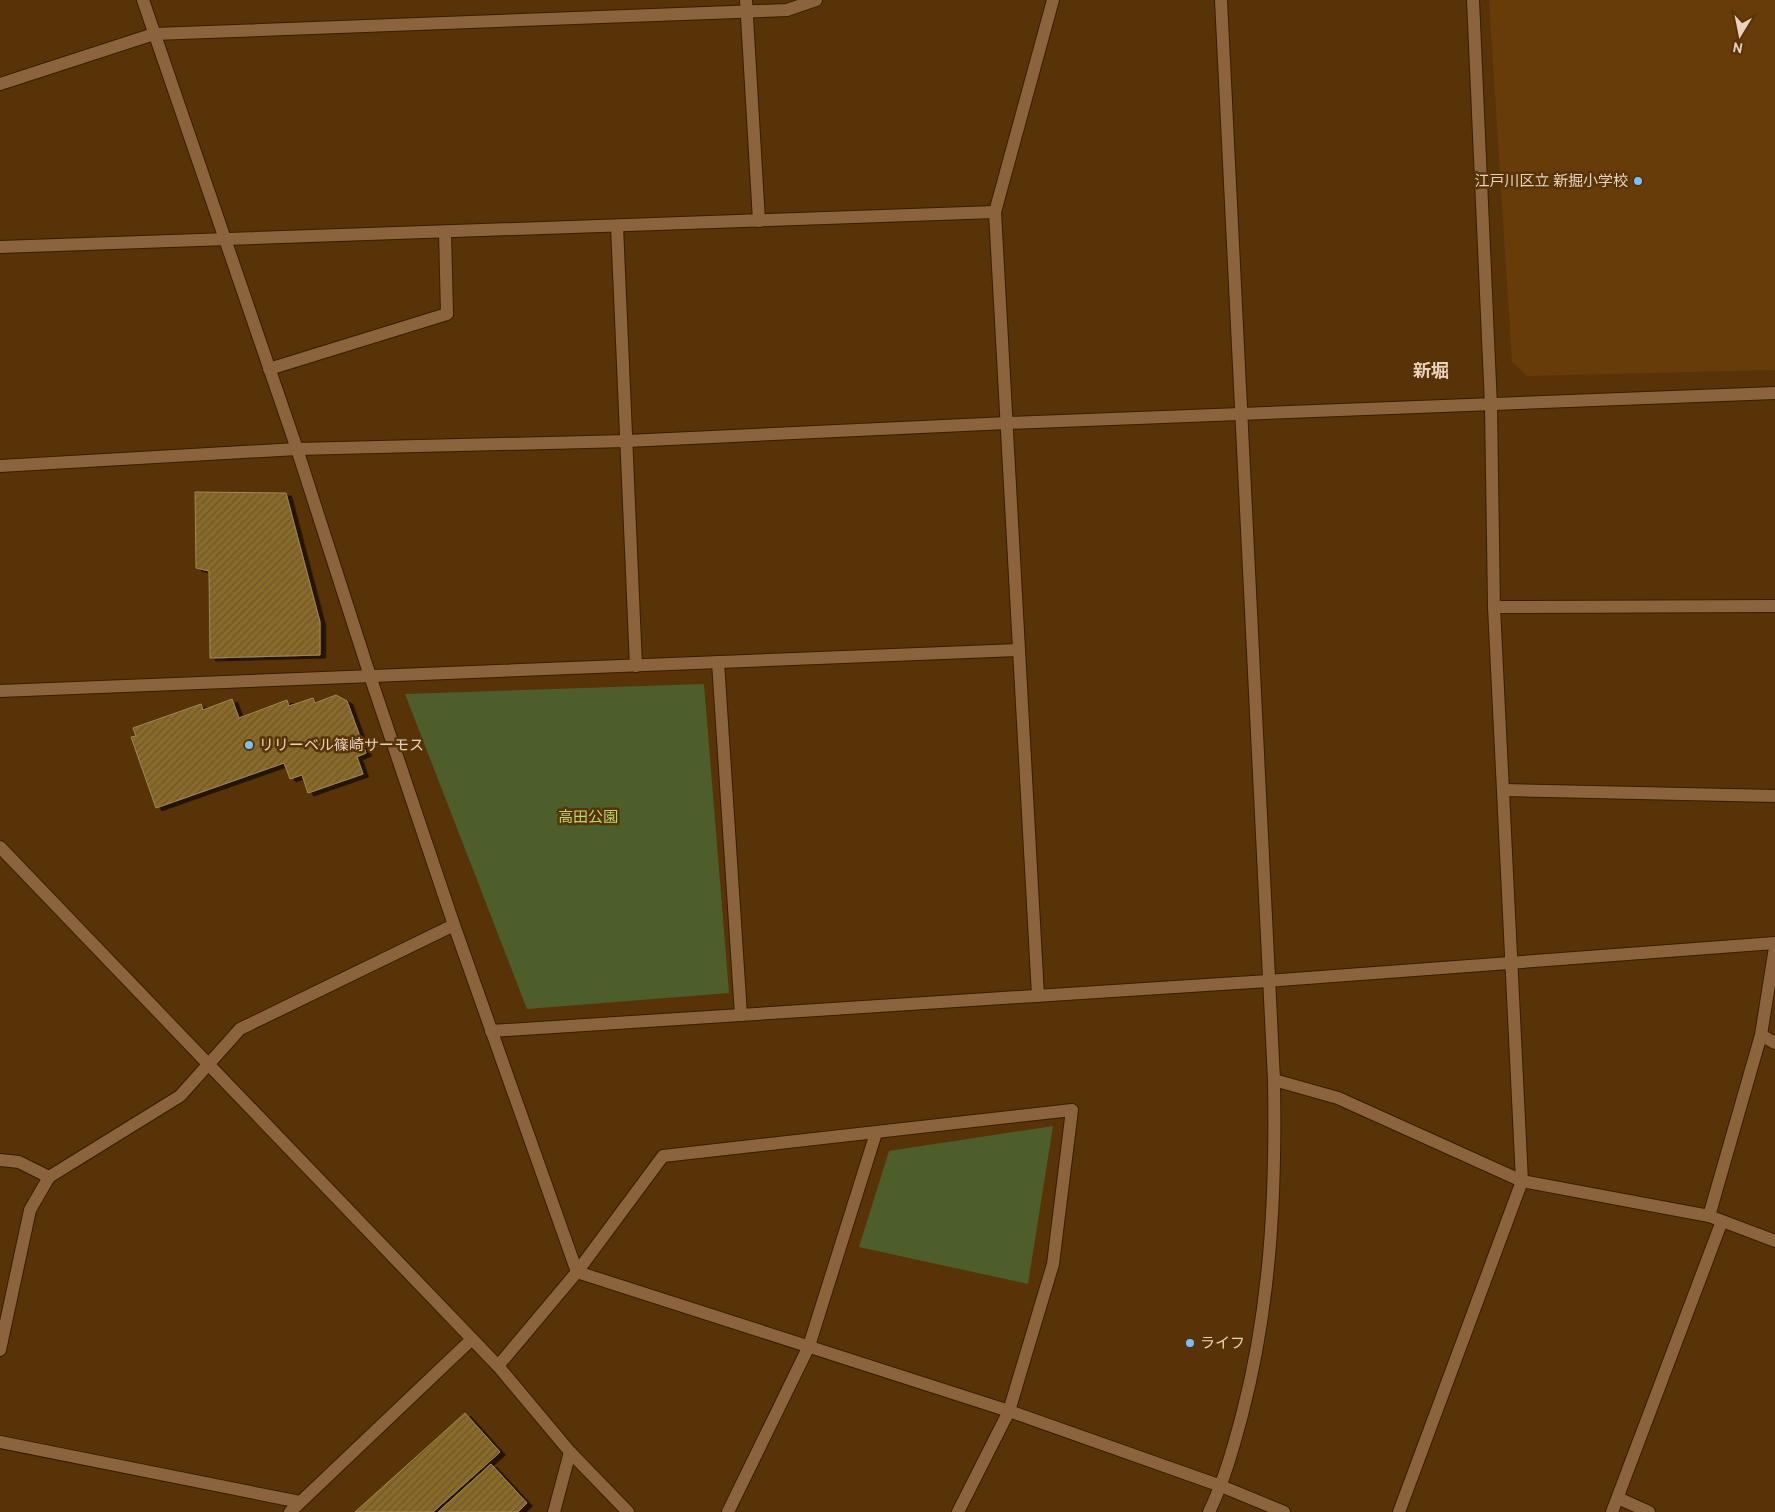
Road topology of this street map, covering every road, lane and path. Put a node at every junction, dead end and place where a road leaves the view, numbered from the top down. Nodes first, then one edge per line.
1 (143, 0) edge
2 (816, 0) edge
3 (1053, 0) edge
4 (1221, 0) edge
5 (1473, 0) edge
6 (746, 5) edge
7 (154, 34) junction
8 (0, 84) edge
9 (995, 212) junction
10 (759, 221) junction
11 (617, 226) junction
12 (444, 232) junction
13 (226, 239) junction
14 (0, 247) edge
15 (269, 369) junction
16 (1775, 393) edge
17 (1492, 406) junction
18 (1240, 416) junction
19 (1007, 423) junction
20 (627, 441) junction
21 (297, 449) junction
22 (0, 466) edge
23 (1775, 606) edge
24 (1494, 607) junction
25 (1019, 650) junction
26 (718, 662) junction
27 (636, 666) junction
28 (370, 676) junction
29 (0, 691) edge
30 (1504, 790) junction
31 (1775, 796) edge
32 (0, 847) edge
33 (454, 925) junction
34 (1775, 945) edge
35 (1512, 962) junction
36 (1268, 981) junction
37 (1038, 996) junction
38 (741, 1015) junction
39 (491, 1031) junction
40 (1761, 1035) junction
41 (1775, 1043) edge
42 (209, 1063) junction
43 (1274, 1080) junction
44 (876, 1133) junction
45 (0, 1160) edge
46 (49, 1177) junction
47 (1522, 1181) junction
48 (1709, 1216) junction
49 (1722, 1221) junction
50 (1775, 1241) edge
51 (576, 1272) junction
52 (472, 1338) junction
53 (809, 1346) junction
54 (0, 1350) edge
55 (498, 1366) junction
56 (1009, 1412) junction
57 (0, 1442) edge
58 (570, 1452) junction
59 (1221, 1486) junction
60 (1618, 1498) junction
61 (300, 1502) junction
62 (290, 1512) edge
63 (554, 1512) edge
64 (628, 1512) edge
65 (728, 1512) edge
66 (958, 1512) edge
67 (1209, 1512) edge
68 (1284, 1512) edge
69 (1399, 1512) edge
70 (1612, 1512) edge
71 (1649, 1512) edge

1 - 7 street
2 - 6 street
3 - 9 street
4 - 18 street
5 - 17 street
6 - 7 street
6 - 10 street
7 - 8 street
7 - 13 street
9 - 10 street
9 - 19 street
10 - 11 street
11 - 12 street
11 - 20 street
12 - 13 street
12 - 15 street
13 - 14 street
13 - 15 street
15 - 21 street
16 - 17 street
17 - 18 street
17 - 24 street
18 - 19 street
18 - 36 street
19 - 20 street
19 - 25 street
20 - 21 street
20 - 27 street
21 - 22 street
21 - 28 street
23 - 24 street
24 - 30 street
25 - 26 street
25 - 37 street
26 - 27 street
26 - 38 street
27 - 28 street
28 - 29 street
28 - 33 street
30 - 31 street
30 - 35 street
32 - 42 street
33 - 39 street
33 - 42 street
34 - 35 street
34 - 40 street
35 - 36 street
35 - 47 street
36 - 37 street
36 - 43 street
37 - 38 street
38 - 39 street
39 - 51 street
40 - 41 street
40 - 48 street
42 - 46 street
42 - 52 street
43 - 47 street
43 - 59 street
44 - 51 street
44 - 53 street
44 - 56 street
45 - 46 street
46 - 54 street
47 - 48 street
47 - 69 street
48 - 49 street
49 - 50 street
49 - 60 street
51 - 53 street
51 - 55 street
52 - 55 street
52 - 61 street
53 - 56 street
53 - 65 street
55 - 58 street
56 - 59 street
56 - 66 street
57 - 61 street
58 - 63 street
58 - 64 street
59 - 67 street
59 - 68 street
60 - 70 street
60 - 71 street
61 - 62 street

